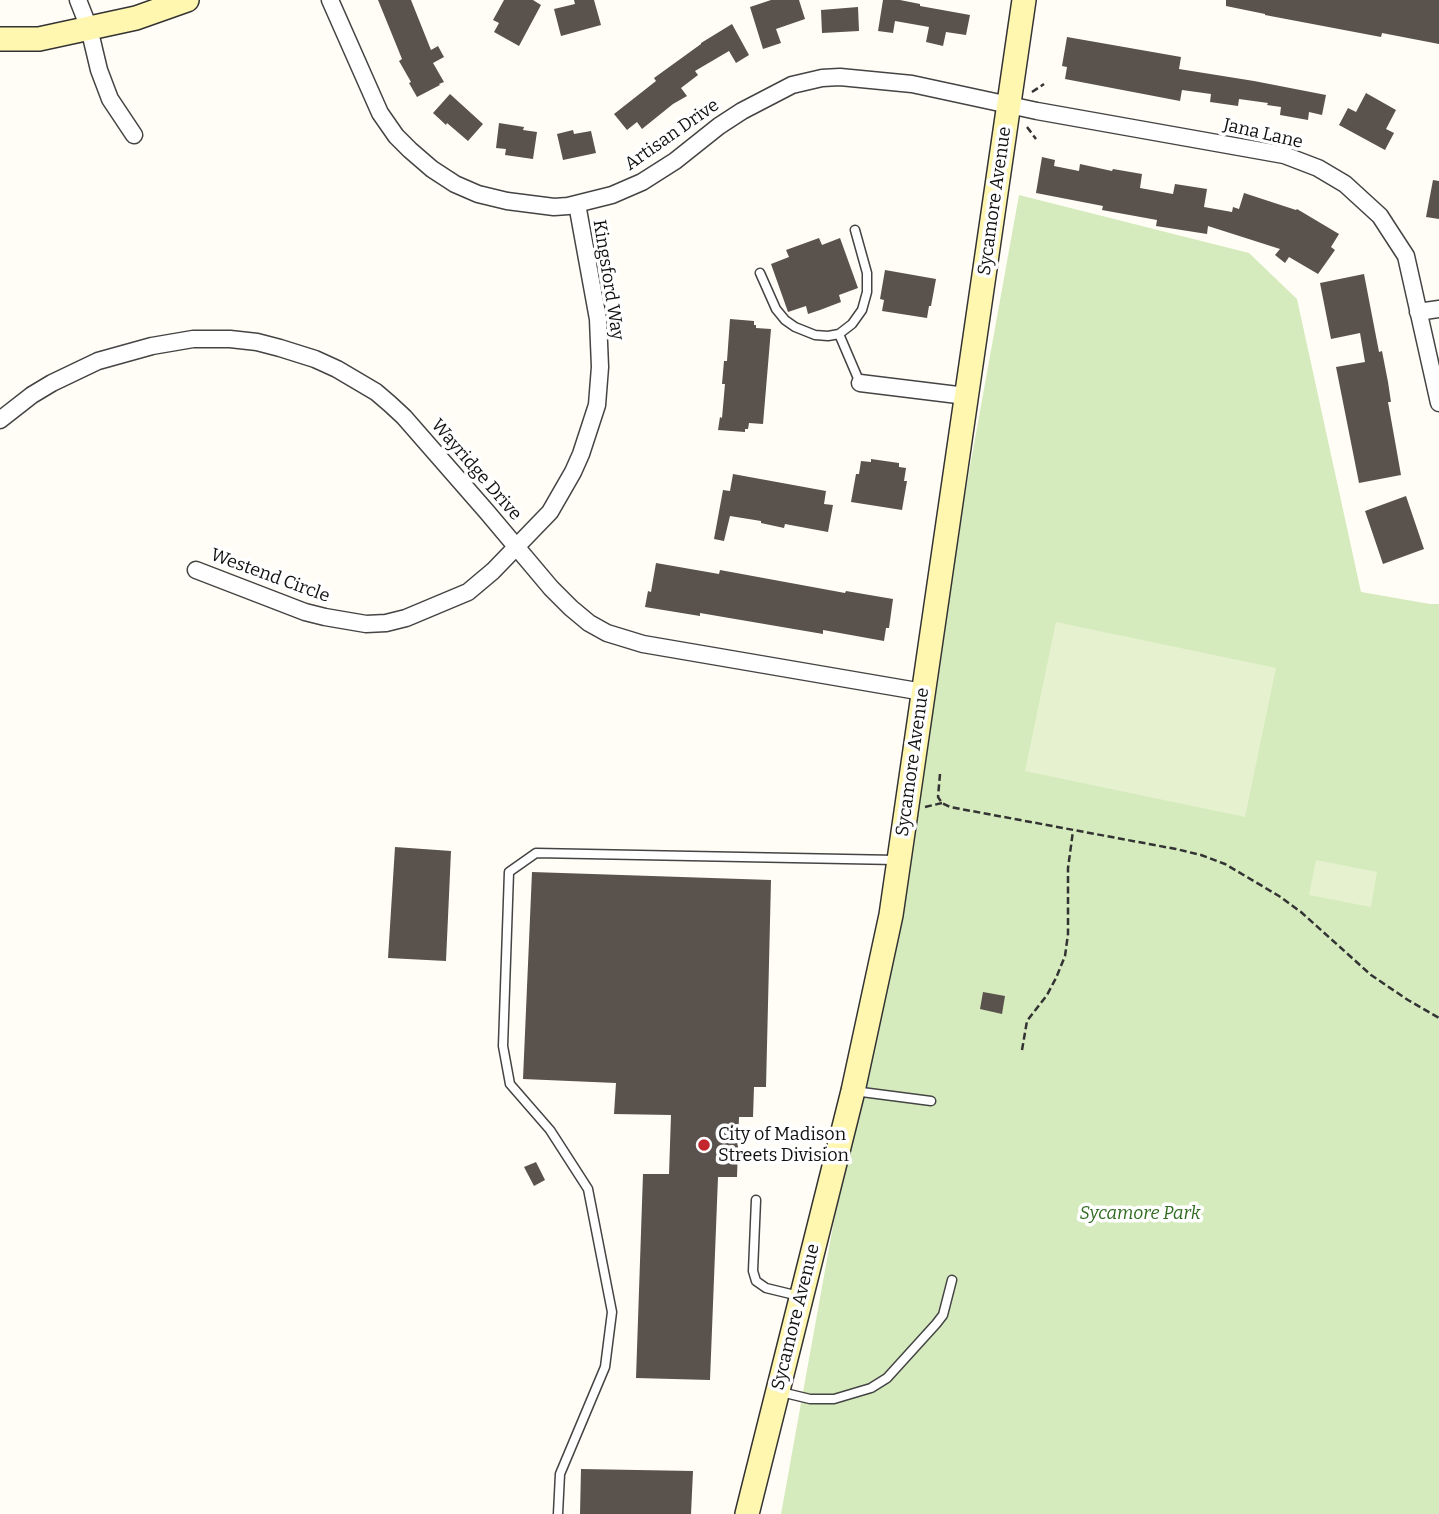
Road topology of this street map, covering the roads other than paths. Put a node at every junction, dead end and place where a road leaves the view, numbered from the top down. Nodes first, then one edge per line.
1 (78, 0) edge
2 (187, 0) edge
3 (330, 0) edge
4 (1024, 0) edge
5 (89, 29) junction
6 (0, 39) edge
7 (1009, 105) junction
8 (134, 135) dead end
9 (577, 204) junction
10 (855, 230) dead end
11 (760, 273) dead end
12 (1439, 309) edge
13 (1418, 312) junction
14 (839, 334) junction
15 (860, 383) joint
16 (966, 396) junction
17 (1439, 403) edge
18 (0, 420) edge
19 (517, 548) junction
20 (196, 570) dead end
21 (923, 692) junction
22 (899, 860) junction
23 (853, 1091) junction
24 (931, 1101) dead end
25 (756, 1200) dead end
26 (951, 1280) dead end
27 (802, 1297) junction
28 (778, 1391) junction
29 (558, 1514) edge
30 (747, 1514) edge

1 - 5 street
2 - 5 street
3 - 9 street, Artisan Drive
4 - 7 street, Sycamore Avenue
5 - 6 street
5 - 8 street
7 - 9 street, Artisan Drive
7 - 13 street, Jana Lane
7 - 16 street, Sycamore Avenue
9 - 19 street, Kingsford Way
10 - 14 lane
11 - 14 lane
12 - 13 street
13 - 17 street, Jana Lane
14 - 15 lane
15 - 16 street
16 - 21 street, Sycamore Avenue
18 - 19 street, Wayridge Drive
19 - 20 street, Westend Circle
19 - 21 street, Wayridge Drive
21 - 22 street, Sycamore Avenue
22 - 23 street, Sycamore Avenue
22 - 29 lane
23 - 24 lane
23 - 27 street, Sycamore Avenue
25 - 27 lane
26 - 28 lane
27 - 28 street, Sycamore Avenue
28 - 30 street, Sycamore Avenue

